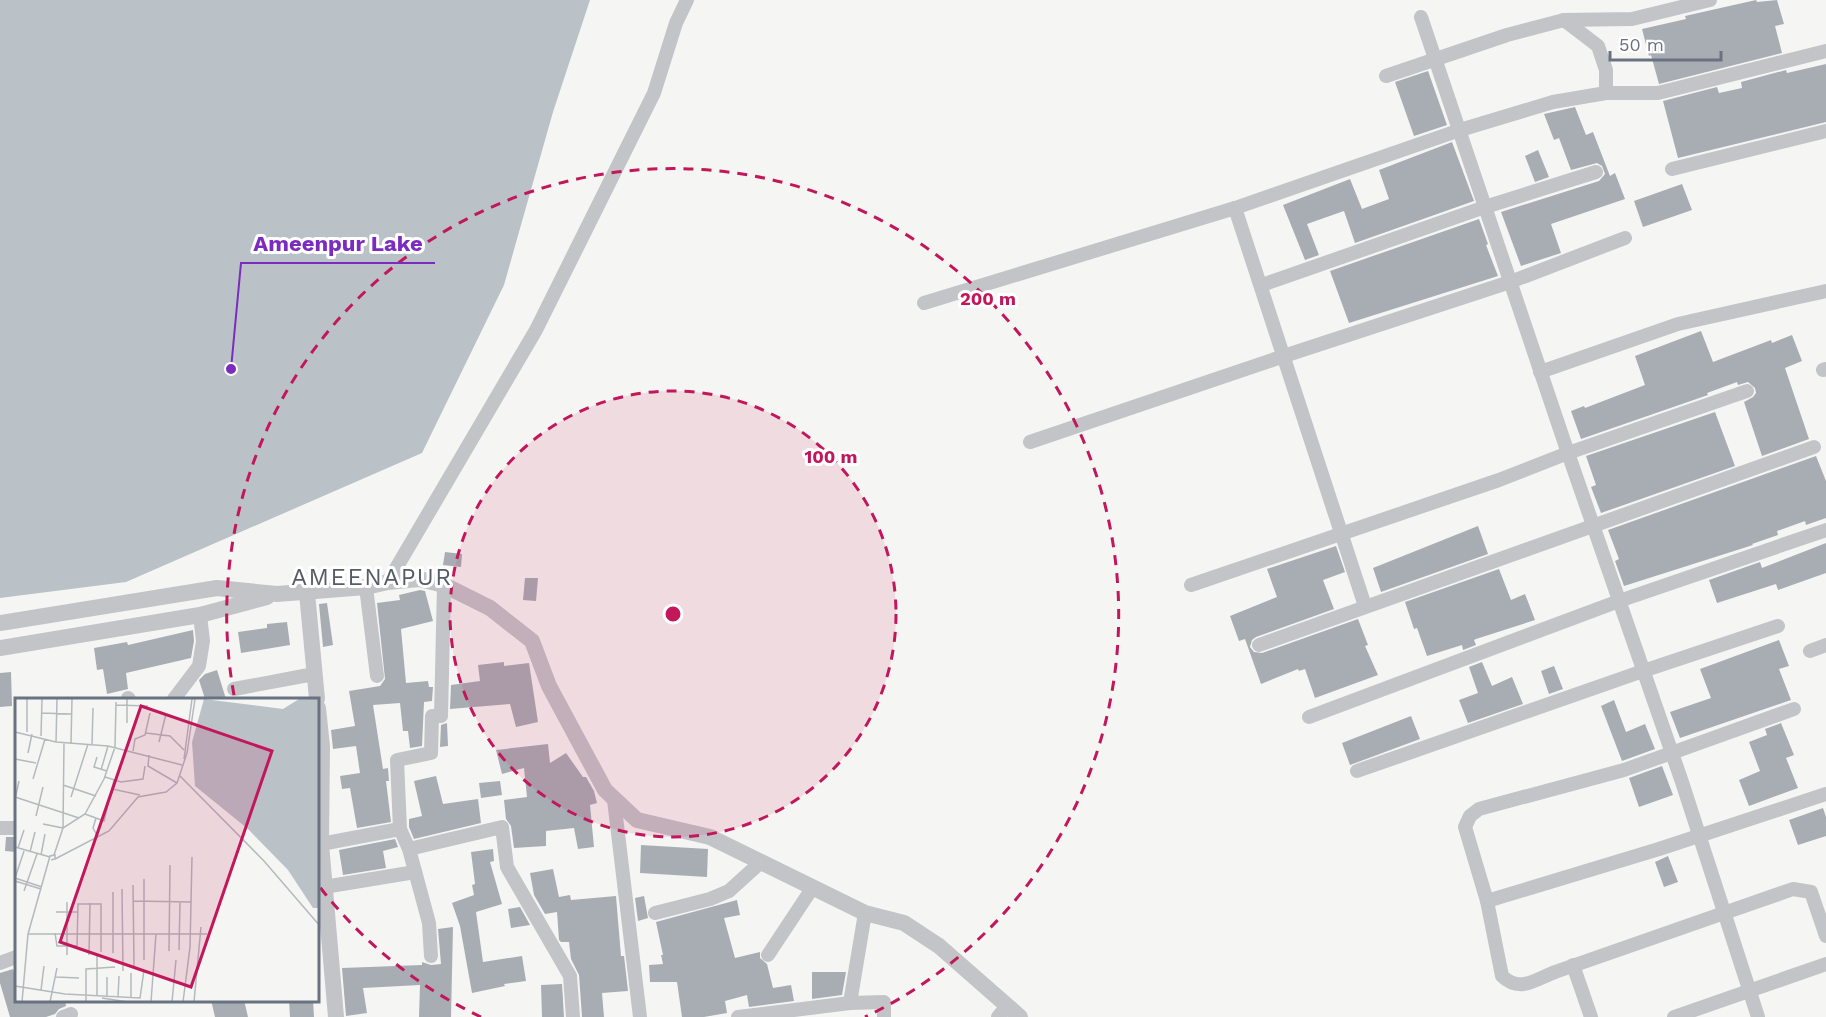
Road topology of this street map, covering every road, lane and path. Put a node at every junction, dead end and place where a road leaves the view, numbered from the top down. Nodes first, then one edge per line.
1 (687, 0) edge
2 (1710, 0) edge
3 (1421, 17) dead end
4 (1564, 20) junction
5 (1826, 51) edge
6 (1436, 59) junction
7 (1386, 76) dead end
8 (1606, 93) junction
9 (1460, 130) junction
10 (1826, 131) edge
11 (1672, 169) dead end
12 (1596, 172) dead end
13 (1485, 207) junction
14 (1235, 208) junction
15 (1625, 238) dead end
16 (1510, 282) junction
17 (1262, 285) junction
18 (1826, 291) edge
19 (924, 303) dead end
20 (1284, 356) junction
21 (1540, 372) junction
22 (1747, 391) dead end
23 (1030, 442) dead end
24 (1814, 447) dead end
25 (1568, 453) junction
26 (1593, 526) junction
27 (1826, 530) edge
28 (1341, 533) junction
29 (388, 582) junction
30 (444, 585) junction
31 (1191, 585) dead end
32 (366, 587) junction
33 (307, 593) junction
34 (277, 594) junction
35 (1619, 601) junction
36 (1365, 606) junction
37 (200, 615) junction
38 (0, 624) edge
39 (1778, 626) dead end
40 (1259, 645) dead end
41 (1826, 645) edge
42 (0, 648) edge
43 (1810, 651) dead end
44 (1643, 671) junction
45 (314, 674) junction
46 (377, 676) dead end
47 (234, 689) dead end
48 (175, 698) edge
49 (317, 698) edge
50 (1794, 709) dead end
51 (1309, 717) dead end
52 (320, 727) edge
53 (1672, 754) junction
54 (1357, 771) dead end
55 (1826, 794) edge
56 (614, 800) junction
57 (320, 821) edge
58 (400, 829) junction
59 (1699, 836) junction
60 (321, 844) junction
61 (409, 849) junction
62 (761, 862) junction
63 (415, 872) junction
64 (324, 887) junction
65 (813, 887) junction
66 (1487, 901) junction
67 (655, 913) dead end
68 (865, 913) junction
69 (1724, 914) junction
70 (1826, 936) edge
71 (768, 955) dead end
72 (431, 956) dead end
73 (15, 957) edge
74 (0, 963) edge
75 (1826, 964) edge
76 (1573, 965) junction
77 (324, 971) edge
78 (1748, 992) junction
79 (850, 1003) junction
80 (1003, 1011) edge
81 (336, 1017) edge
82 (573, 1017) edge
83 (640, 1017) edge
84 (738, 1017) edge
85 (884, 1017) edge
86 (1020, 1017) edge
87 (1591, 1017) edge
88 (1674, 1017) edge
89 (1758, 1017) edge

1 - 29 street
2 - 4 street
3 - 6 street
4 - 6 street
4 - 8 street
5 - 8 street
6 - 7 street
6 - 9 street
8 - 9 street
9 - 13 street
9 - 14 street
10 - 11 street
12 - 13 street
13 - 16 street
13 - 17 street
14 - 17 street
14 - 19 street
15 - 16 street
16 - 20 street
16 - 21 street
17 - 20 street
18 - 21 street
20 - 23 street
20 - 28 street
21 - 25 street
22 - 25 street
24 - 26 street
25 - 26 street
25 - 28 street
26 - 35 street
26 - 36 street
27 - 35 street
28 - 31 street
28 - 36 street
29 - 30 street
29 - 32 street
30 - 56 street
30 - 58 street
32 - 33 street
32 - 46 street
33 - 34 street
33 - 45 street
34 - 37 street
34 - 38 street
35 - 44 street
35 - 51 street
36 - 40 street
37 - 42 street
37 - 48 street
39 - 44 street
41 - 43 street
44 - 53 street
44 - 54 street
45 - 47 street
45 - 49 street
50 - 53 street
52 - 57 street
53 - 59 street
53 - 66 street
55 - 59 street
56 - 62 street
56 - 83 street
57 - 60 street
58 - 60 street
58 - 61 street
59 - 66 street
59 - 69 street
60 - 64 street
61 - 63 street
61 - 82 street
62 - 65 street
62 - 67 street
63 - 64 street
63 - 72 street
64 - 77 street
65 - 68 street
65 - 71 street
66 - 76 street
68 - 79 street
68 - 80 street
69 - 70 street
69 - 76 street
69 - 78 street
73 - 74 street
75 - 78 street
76 - 87 street
77 - 81 street
78 - 88 street
78 - 89 street
79 - 84 street
79 - 85 street
80 - 86 street

